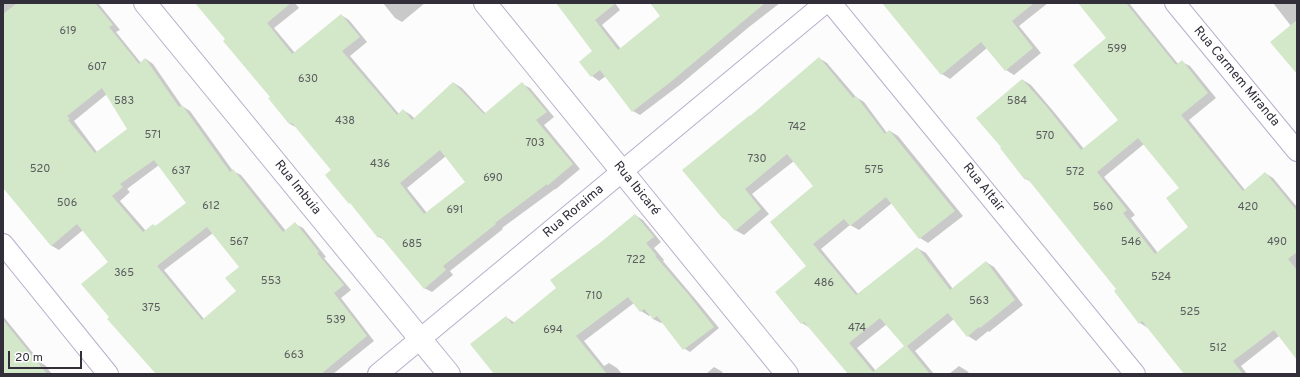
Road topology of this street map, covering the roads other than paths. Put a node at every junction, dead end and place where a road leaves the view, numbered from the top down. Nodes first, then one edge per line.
1 (145, 3) edge
2 (485, 3) edge
3 (825, 3) edge
4 (831, 3) edge
5 (1175, 3) edge
6 (1297, 151) edge
7 (622, 172) junction
8 (3, 244) edge
9 (420, 339) junction
10 (108, 374) edge
11 (378, 374) edge
12 (449, 374) edge
13 (787, 374) edge
14 (1135, 374) edge

1 - 9 street, Rua Imbuia
2 - 7 street, Rua Ibicaré
3 - 7 street, Rua Roraima
4 - 14 street, Rua Altair
5 - 6 street, Rua Carmem Miranda
7 - 9 street, Rua Roraima
7 - 13 street, Rua Ibicaré
8 - 10 street
9 - 11 street, Rua Roraima
9 - 12 street, Rua Imbuia

